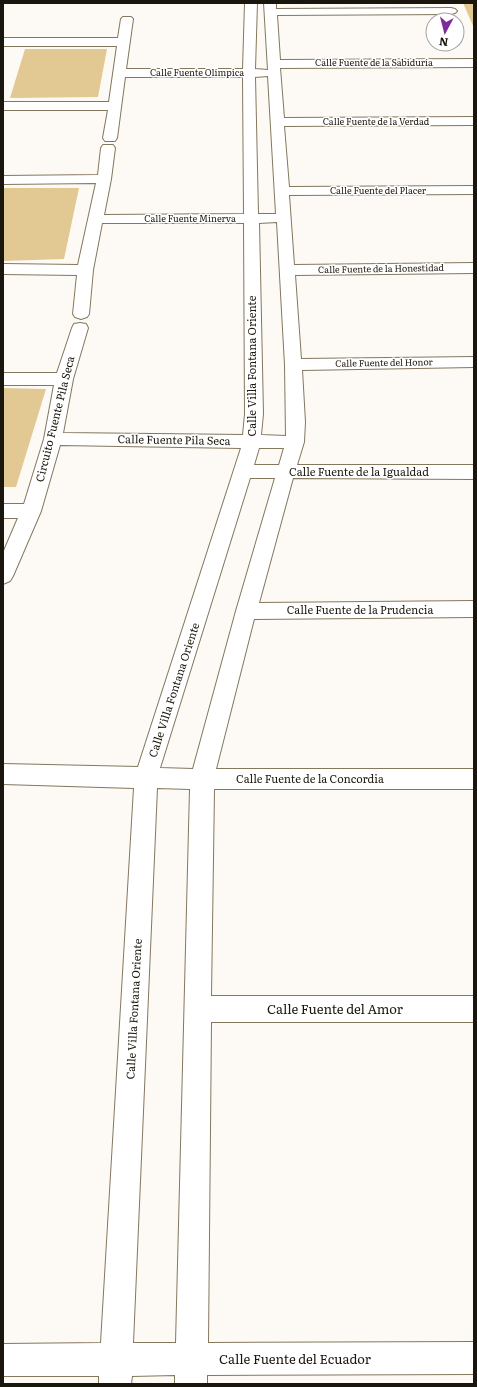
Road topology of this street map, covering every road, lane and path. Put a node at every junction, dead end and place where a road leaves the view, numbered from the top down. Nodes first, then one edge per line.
1 (251, 3) edge
2 (270, 8) edge
3 (451, 11) dead end
4 (127, 19) dead end
5 (3, 42) edge
6 (124, 42) junction
7 (474, 63) edge
8 (275, 68) junction
9 (119, 73) junction
10 (249, 73) junction
11 (3, 106) edge
12 (115, 106) junction
13 (474, 121) edge
14 (278, 122) junction
15 (104, 179) junction
16 (3, 180) edge
17 (474, 190) edge
18 (282, 191) junction
19 (284, 218) junction
20 (96, 219) junction
21 (251, 219) junction
22 (474, 268) edge
23 (3, 269) edge
24 (85, 270) junction
25 (287, 270) junction
26 (474, 362) edge
27 (293, 365) junction
28 (3, 379) edge
29 (64, 379) junction
30 (53, 439) junction
31 (252, 441) junction
32 (296, 442) junction
33 (243, 471) junction
34 (287, 472) junction
35 (474, 472) edge
36 (31, 510) junction
37 (3, 511) edge
38 (3, 576) edge
39 (474, 610) edge
40 (246, 611) junction
41 (3, 774) edge
42 (146, 777) junction
43 (202, 779) junction
44 (474, 779) edge
45 (197, 1009) junction
46 (474, 1009) edge
47 (474, 1358) edge
48 (3, 1360) edge
49 (116, 1371) edge
50 (191, 1372) edge

1 - 10 street, Calle Villa Fontana Oriente
2 - 3 street
2 - 8 street
4 - 6 street, Circuito Fuente Pila Seca
5 - 6 street
6 - 9 street, Circuito Fuente Pila Seca
7 - 8 street, Calle Fuente de la Sabiduría
8 - 10 street, Calle Fuente Olímpica
8 - 14 street
9 - 10 street, Calle Fuente Olímpica
9 - 12 street, Circuito Fuente Pila Seca
10 - 21 street, Calle Villa Fontana Oriente
11 - 12 street
12 - 15 street, Circuito Fuente Pila Seca
13 - 14 street, Calle Fuente de la Verdad
14 - 18 street
15 - 16 street
15 - 20 street, Circuito Fuente Pila Seca
17 - 18 street, Calle Fuente del Placer
18 - 19 street
19 - 21 street, Calle Fuente Minerva
19 - 25 street
20 - 21 street, Calle Fuente Minerva
20 - 24 street, Circuito Fuente Pila Seca
21 - 31 street, Calle Villa Fontana Oriente
22 - 25 street, Calle Fuente de la Honestidad
23 - 24 street
24 - 29 street, Circuito Fuente Pila Seca
25 - 27 street
26 - 27 street, Calle Fuente del Honor
27 - 32 street
28 - 29 street
29 - 30 street, Circuito Fuente Pila Seca
30 - 31 street, Calle Fuente Pila Seca
30 - 36 street, Circuito Fuente Pila Seca
31 - 32 street, Calle Fuente Pila Seca
31 - 33 street, Calle Villa Fontana Oriente
32 - 34 street
33 - 34 street, Calle Fuente de la Igualdad
33 - 42 street, Calle Villa Fontana Oriente
34 - 35 street, Calle Fuente de la Igualdad
34 - 40 street
36 - 37 street
36 - 38 street, Circuito Fuente Pila Seca
39 - 40 street, Calle Fuente de la Prudencia
40 - 43 street
41 - 42 street, Calle Fuente de la Concordia
42 - 43 street, Calle Fuente de la Concordia
42 - 49 street, Calle Villa Fontana Oriente
43 - 44 street, Calle Fuente de la Concordia
43 - 45 street
45 - 46 street, Calle Fuente del Amor
45 - 50 street
47 - 50 street, Calle Fuente del Ecuador
48 - 49 street, Calle Fuente del Ecuador
49 - 50 street, Calle Fuente del Ecuador

